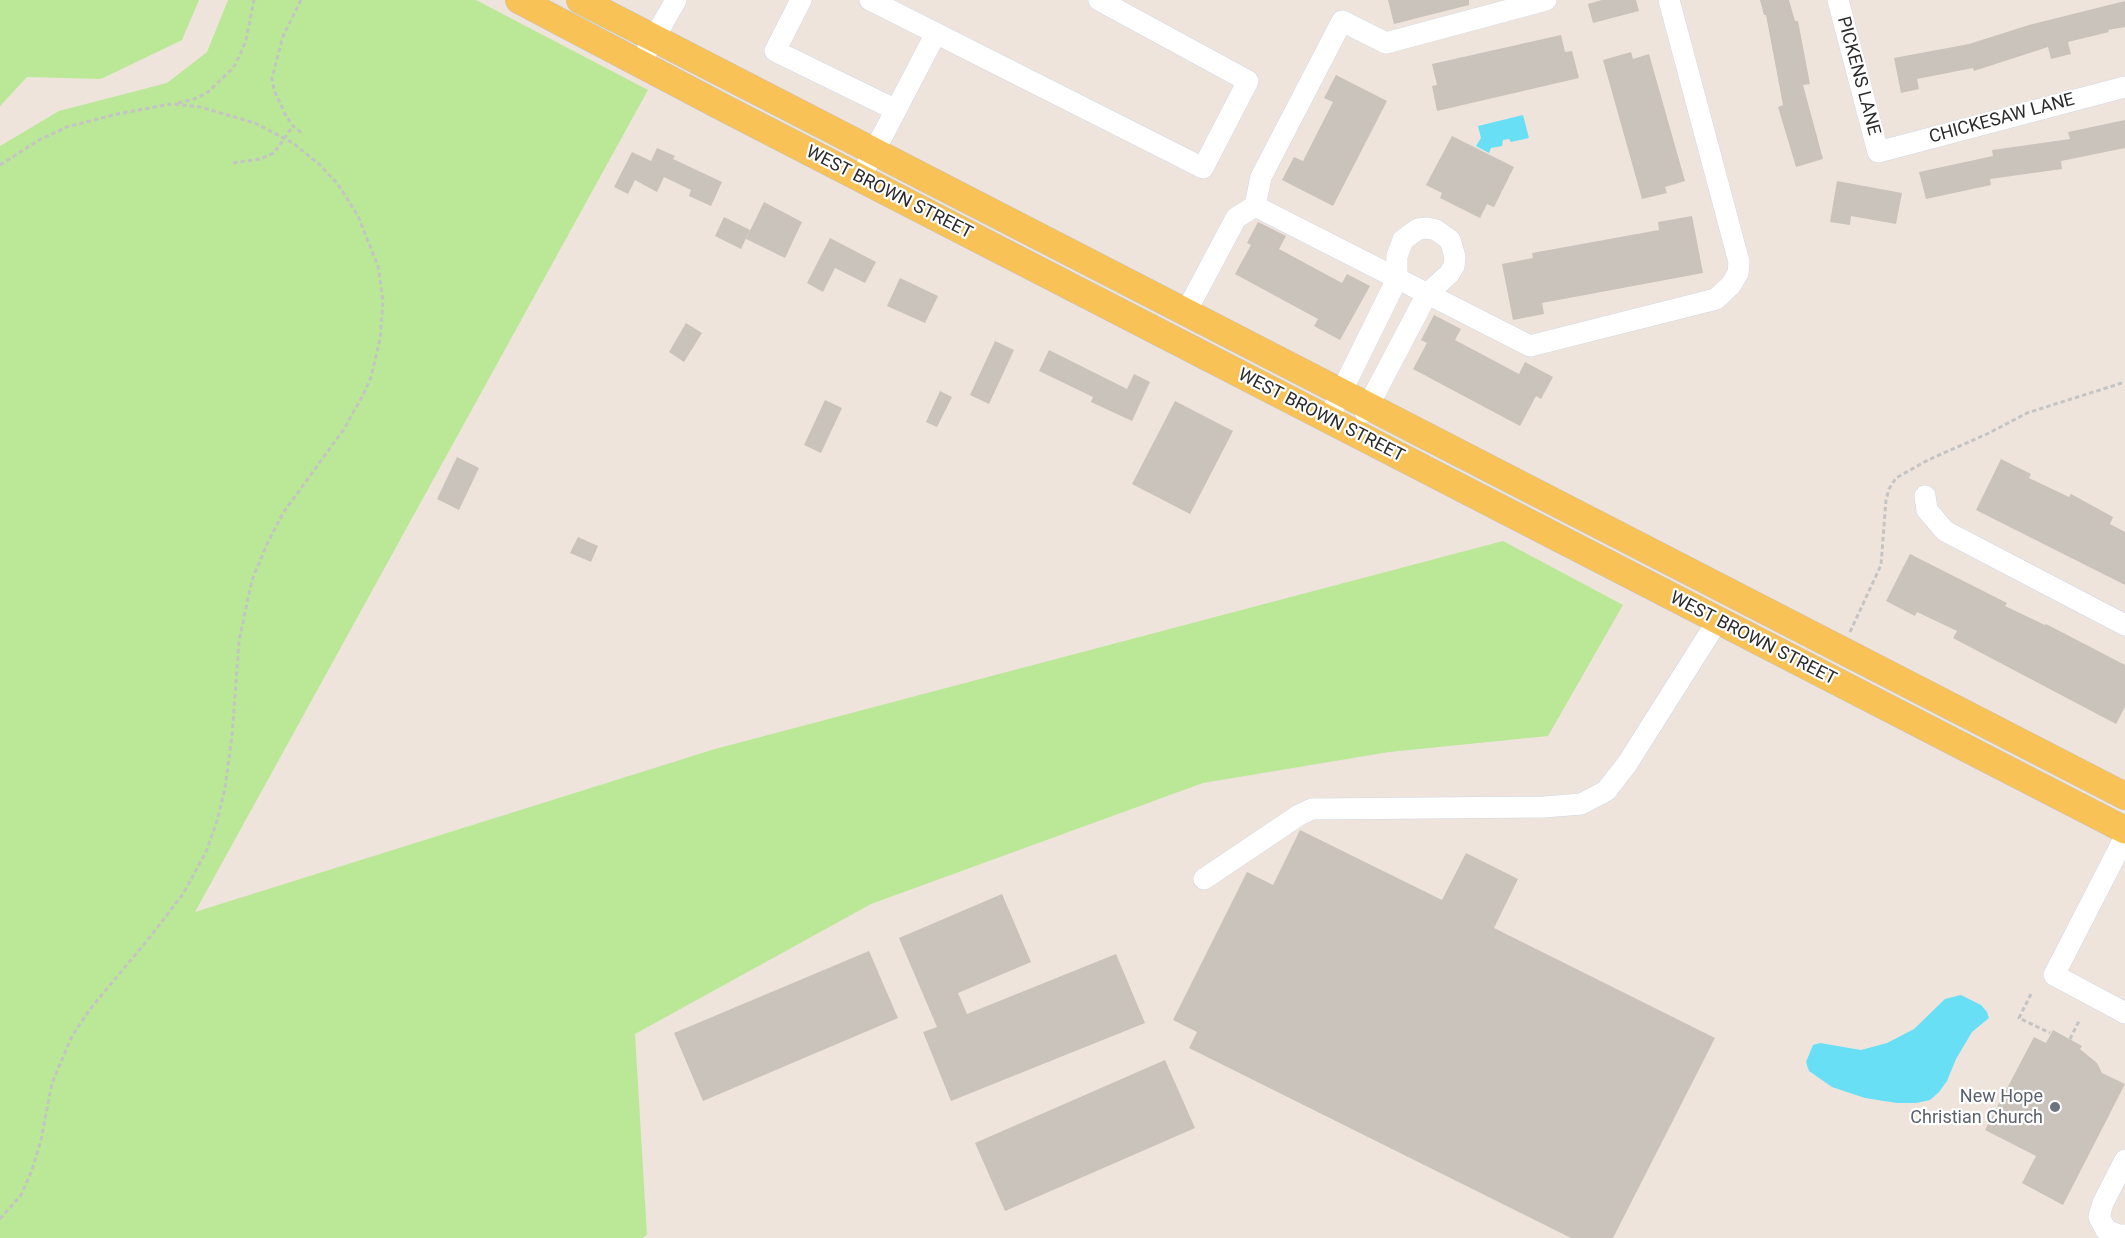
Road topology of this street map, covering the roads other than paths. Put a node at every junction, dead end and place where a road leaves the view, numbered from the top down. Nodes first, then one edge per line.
1 (519, 0) edge
2 (580, 0) edge
3 (676, 0) edge
4 (801, 0) edge
5 (870, 0) edge
6 (1098, 0) edge
7 (1546, 0) edge
8 (1669, 0) edge
9 (1838, 0) edge
10 (936, 33) junction
11 (654, 39) junction
12 (640, 63) junction
13 (2125, 87) edge
14 (896, 110) junction
15 (874, 152) junction
16 (1878, 152) joint
17 (860, 178) junction
18 (1255, 206) junction
19 (1086, 261) junction
20 (1397, 279) junction
21 (1071, 287) junction
22 (1427, 294) junction
23 (1186, 312) junction
24 (1334, 407) junction
25 (1366, 409) junction
26 (1925, 496) dead end
27 (1732, 594) junction
28 (1718, 620) junction
29 (2125, 625) edge
30 (2125, 796) edge
31 (2125, 830) edge
32 (2125, 837) edge
33 (1204, 879) dead end
34 (2125, 1013) edge
35 (2125, 1160) edge
36 (2125, 1234) edge

1 - 12 main road, WEST BROWN STREET
2 - 11 main road, WEST BROWN STREET
3 - 11 street
4 - 14 street
5 - 10 street
6 - 10 street
7 - 18 street
8 - 22 street
9 - 16 street, PICKENS LANE
10 - 14 street
11 - 12 street
11 - 15 main road, WEST BROWN STREET
12 - 17 main road, WEST BROWN STREET
13 - 16 street, CHICKESAW LANE
14 - 15 street
15 - 17 street
15 - 19 main road, WEST BROWN STREET
17 - 21 main road, WEST BROWN STREET
18 - 20 street
18 - 23 street
19 - 21 main road
19 - 23 main road, WEST BROWN STREET
20 - 22 street
20 - 22 street
20 - 24 street
21 - 24 main road, WEST BROWN STREET
22 - 25 street
23 - 24 main road, WEST BROWN STREET
24 - 25 main road
24 - 28 main road, WEST BROWN STREET
25 - 27 main road, WEST BROWN STREET
26 - 29 street
27 - 28 main road
27 - 30 main road, WEST BROWN STREET
28 - 31 main road, WEST BROWN STREET
28 - 33 street
32 - 34 street
35 - 36 street

